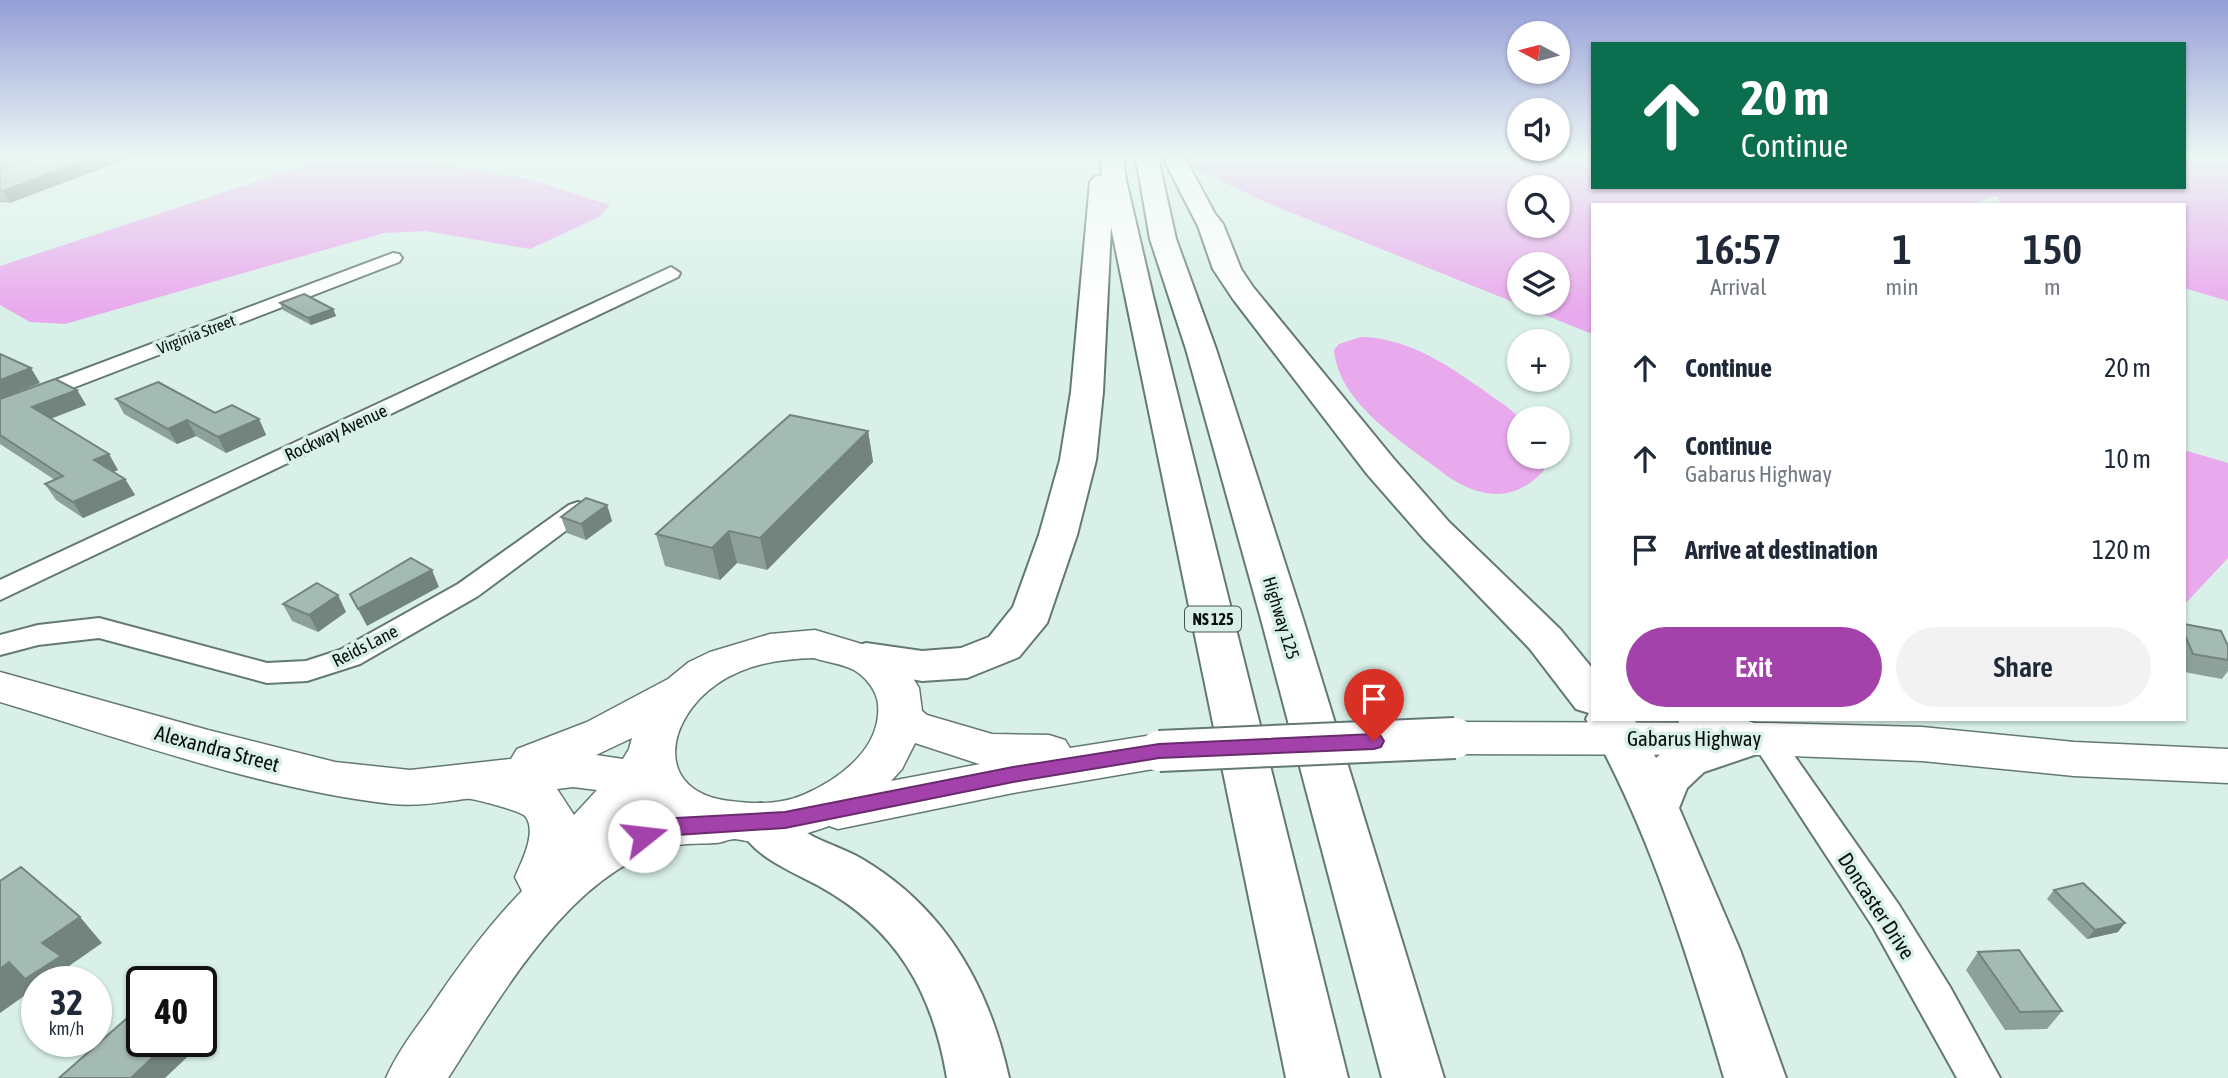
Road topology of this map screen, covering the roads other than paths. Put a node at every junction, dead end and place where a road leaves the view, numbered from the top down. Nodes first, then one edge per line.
1 (1100, 208) edge
2 (1122, 208) edge
3 (1157, 208) edge
4 (1199, 208) edge
5 (393, 258) dead end
6 (671, 273) dead end
7 (0, 409) edge
8 (578, 510) edge
9 (0, 591) edge
10 (0, 645) edge
11 (866, 658) junction
12 (1574, 662) edge
13 (700, 677) junction
14 (0, 687) edge
15 (1591, 696) edge
16 (902, 719) junction
17 (1706, 721) edge
18 (1615, 729) edge
19 (1757, 739) junction
20 (1159, 751) junction
21 (2228, 766) edge
22 (651, 774) junction
23 (439, 786) junction
24 (1654, 809) junction
25 (761, 822) junction
26 (521, 919) junction
27 (415, 1078) edge
28 (978, 1078) edge
29 (1317, 1078) edge
30 (1413, 1078) edge
31 (1755, 1078) edge
32 (1979, 1078) edge

1 - 11 highway
2 - 29 highway, NS 125
3 - 30 highway, Highway 125
4 - 12 highway
5 - 7 street, Virginia Street
6 - 9 street, Rockway Avenue
8 - 10 street, Reids Lane
11 - 13 main road
11 - 16 main road
12 - 15 highway
13 - 22 main road
13 - 23 main road, Alexandra Street
14 - 23 main road, Alexandra Street
16 - 20 main road, Gabarus Highway
16 - 25 main road
17 - 19 highway
18 - 19 main road, Gabarus Highway
18 - 20 main road, Gabarus Highway, bridge
18 - 24 highway
19 - 21 main road, Gabarus Highway
19 - 24 highway
19 - 32 street, Doncaster Drive
20 - 25 main road, Gabarus Highway
22 - 23 main road, Alexandra Street
22 - 25 main road
22 - 26 main road
23 - 26 main road
24 - 31 highway
25 - 26 main road
25 - 28 highway
26 - 27 main road

